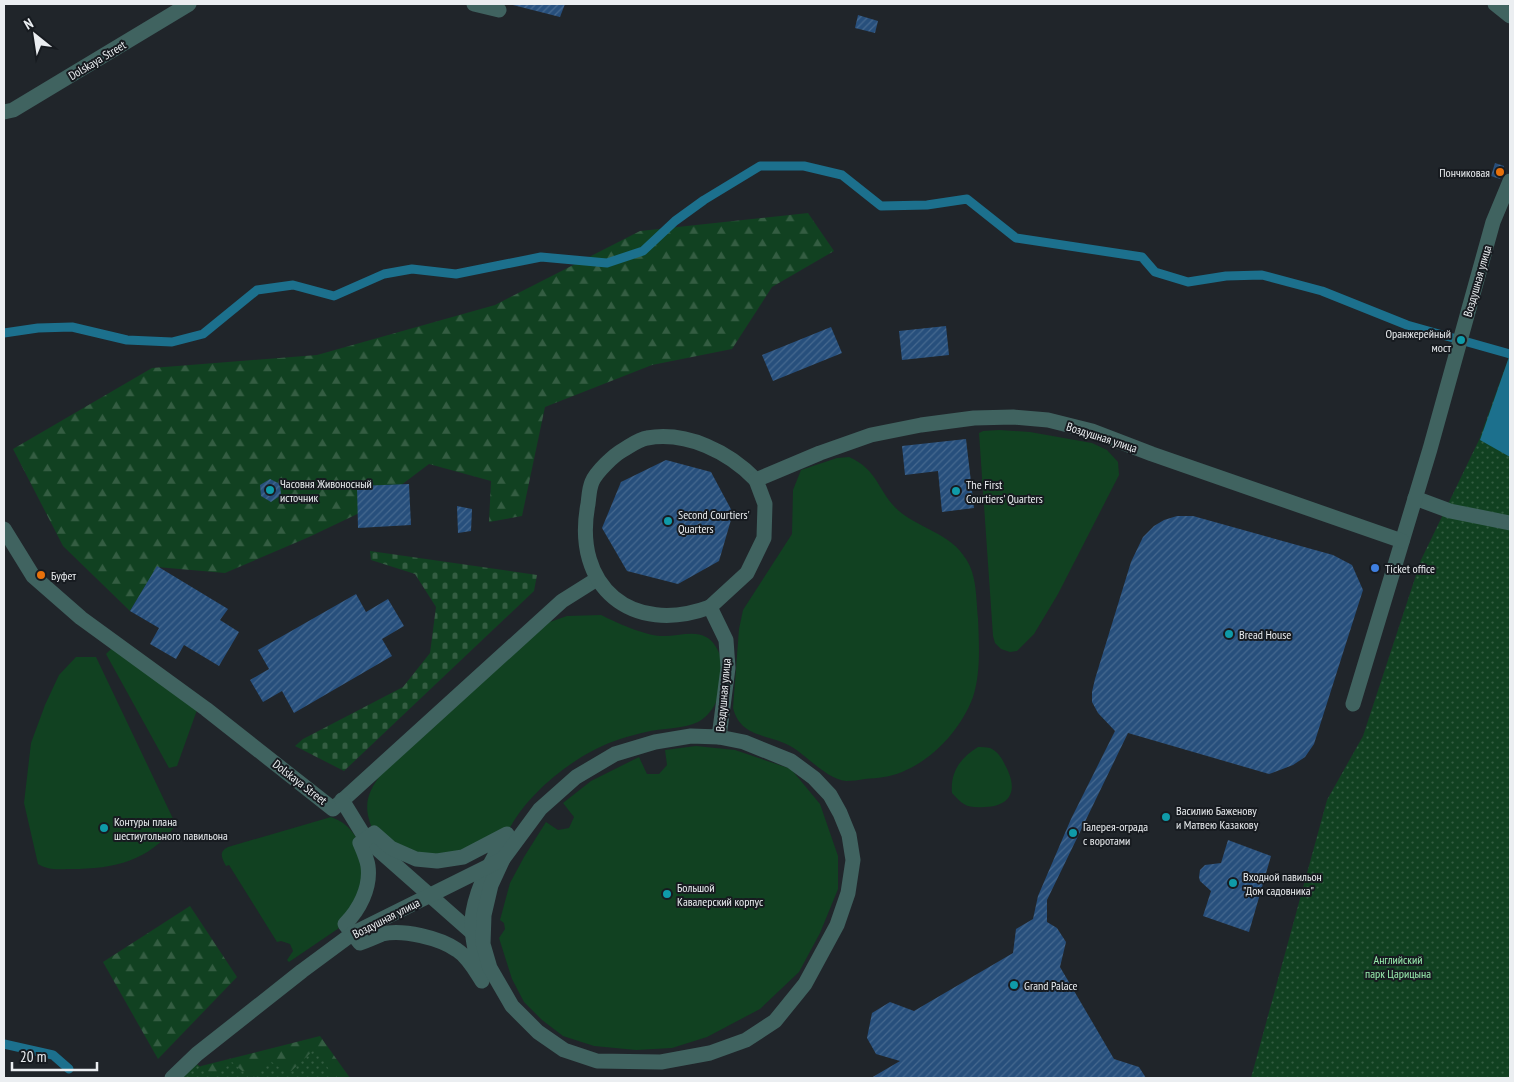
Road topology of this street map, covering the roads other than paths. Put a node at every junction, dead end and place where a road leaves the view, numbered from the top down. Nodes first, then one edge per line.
1 (189, 4) edge
2 (474, 4) edge
3 (1495, 4) edge
4 (499, 10) dead end
5 (1510, 16) edge
6 (4, 112) edge
7 (1510, 181) edge
8 (1510, 203) edge
9 (1494, 220) junction
10 (756, 480) junction
11 (1415, 498) junction
12 (1510, 524) edge
13 (4, 529) edge
14 (1402, 541) junction
15 (597, 580) junction
16 (710, 607) junction
17 (1353, 704) dead end
18 (719, 737) junction
19 (342, 800) junction
20 (366, 839) junction
21 (496, 862) junction
22 (430, 895) junction
23 (352, 934) junction
24 (478, 939) junction
25 (172, 1078) edge

1 - 6 street, Dolskaya Street
2 - 4 street
3 - 5 street
7 - 9 street, Воздушная улица
8 - 9 street
9 - 11 street, Воздушная улица
10 - 14 street, Воздушная улица
10 - 15 street
10 - 16 street
11 - 12 street
11 - 14 street, Воздушная улица
13 - 19 street, Dolskaya Street
14 - 17 street, Воздушная улица
15 - 16 street
15 - 19 street, Dolskaya Street
16 - 18 street, Воздушная улица
18 - 21 street, Воздушная улица
18 - 24 street
19 - 20 street
20 - 21 street
20 - 22 street
20 - 23 street
21 - 22 street, Воздушная улица
21 - 24 street
22 - 23 street, Воздушная улица
22 - 24 street
23 - 24 street
23 - 25 street, Воздушная улица

